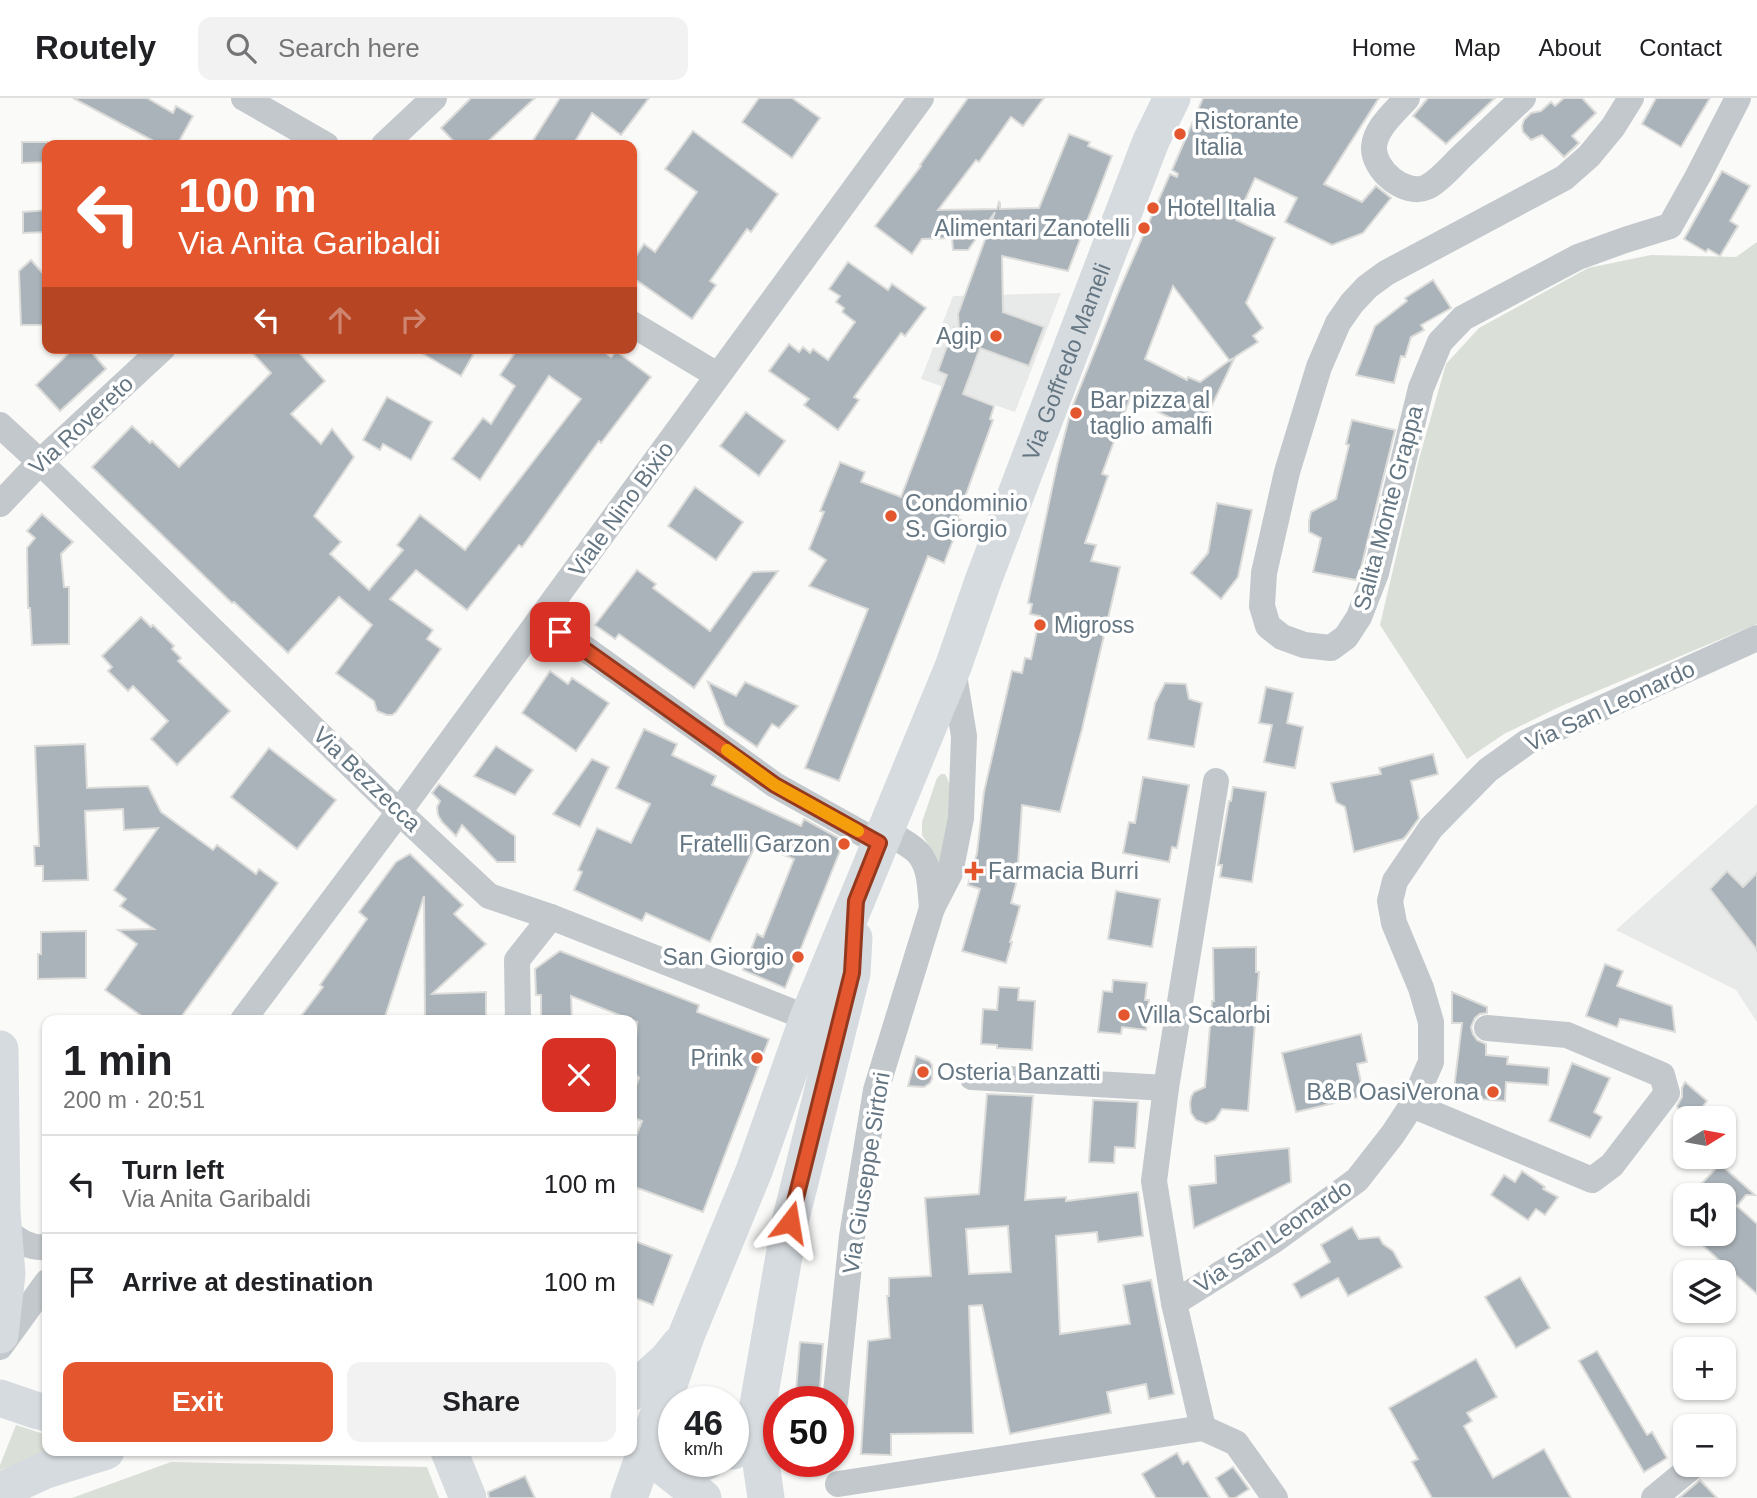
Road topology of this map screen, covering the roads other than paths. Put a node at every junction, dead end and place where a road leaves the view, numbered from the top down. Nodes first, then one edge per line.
1 (244, 98) edge
2 (434, 98) edge
3 (921, 98) edge
4 (1172, 98) edge
5 (1407, 98) edge
6 (1522, 98) edge
7 (1630, 98) edge
8 (1738, 98) edge
9 (317, 140) edge
10 (389, 140) edge
11 (637, 327) edge
12 (157, 354) edge
13 (717, 375) junction
14 (0, 425) edge
15 (40, 462) junction
16 (0, 504) edge
17 (541, 618) junction
18 (1757, 638) edge
19 (953, 667) junction
20 (1216, 782) dead end
21 (399, 812) junction
22 (882, 837) junction
23 (856, 901) junction
24 (932, 908) junction
25 (551, 917) junction
26 (247, 1015) edge
27 (518, 1015) edge
28 (808, 1018) junction
29 (1487, 1028) dead end
30 (0, 1049) edge
31 (972, 1077) dead end
32 (1166, 1088) junction
33 (1412, 1104) junction
34 (1, 1115) edge
35 (766, 1135) junction
36 (807, 1153) junction
37 (739, 1211) junction
38 (2, 1216) edge
39 (790, 1222) junction
40 (42, 1248) edge
41 (42, 1289) edge
42 (1174, 1303) junction
43 (0, 1335) edge
44 (686, 1336) junction
45 (0, 1347) edge
46 (837, 1386) edge
47 (637, 1387) edge
48 (0, 1398) edge
49 (42, 1412) edge
50 (755, 1422) junction
51 (1203, 1428) junction
52 (749, 1430) edge
53 (650, 1453) edge
54 (90, 1456) edge
55 (451, 1456) edge
56 (1679, 1477) edge
57 (839, 1481) edge
58 (0, 1491) edge
59 (468, 1498) edge
60 (629, 1498) edge
61 (704, 1498) edge
62 (765, 1498) edge
63 (1275, 1498) edge
64 (1654, 1498) edge

1 - 9 street
2 - 10 street
3 - 13 street, Viale Nino Bixio
4 - 19 main road, Via Goffredo Mameli
5 - 6 street
7 - 8 street, Salita Monte Grappa
11 - 13 street
12 - 15 street, Via Rovereto
13 - 17 street, Viale Nino Bixio
14 - 15 street, Via Bezzecca
15 - 16 street, Via Rovereto
15 - 21 street, Via Bezzecca
17 - 21 street, Viale Nino Bixio
17 - 22 street, Via Giuseppe Sirtori
18 - 33 street, Via San Leonardo
19 - 22 main road, Via Goffredo Mameli
19 - 24 street, Via Giuseppe Sirtori
20 - 32 street
21 - 25 street, Via Bezzecca
21 - 26 street, Viale Nino Bixio
22 - 23 main road, Via Goffredo Mameli
22 - 24 street, Via Giuseppe Sirtori
23 - 28 main road, Via Goffredo Mameli
23 - 36 main road, Via Goffredo Mameli
24 - 46 street, Via Giuseppe Sirtori
25 - 27 street
25 - 28 street, Via Bezzecca
28 - 35 main road, Via Goffredo Mameli
29 - 33 street
30 - 34 main road
31 - 32 street
32 - 42 street
33 - 42 street, Via San Leonardo
34 - 38 main road
35 - 36 main road
35 - 37 main road, Via Goffredo Mameli
36 - 39 main road, Via Goffredo Mameli
37 - 39 main road
37 - 44 main road, Via Goffredo Mameli
38 - 40 street
38 - 43 main road
39 - 50 main road, Via Goffredo Mameli
41 - 45 street
42 - 51 street
44 - 47 main road
44 - 53 main road, Via Goffredo Mameli
48 - 49 main road
50 - 52 main road, Via Goffredo Mameli
50 - 62 main road
51 - 57 street
51 - 63 street
53 - 60 main road, Via Goffredo Mameli
53 - 61 main road
54 - 58 main road
55 - 59 main road
56 - 64 street

